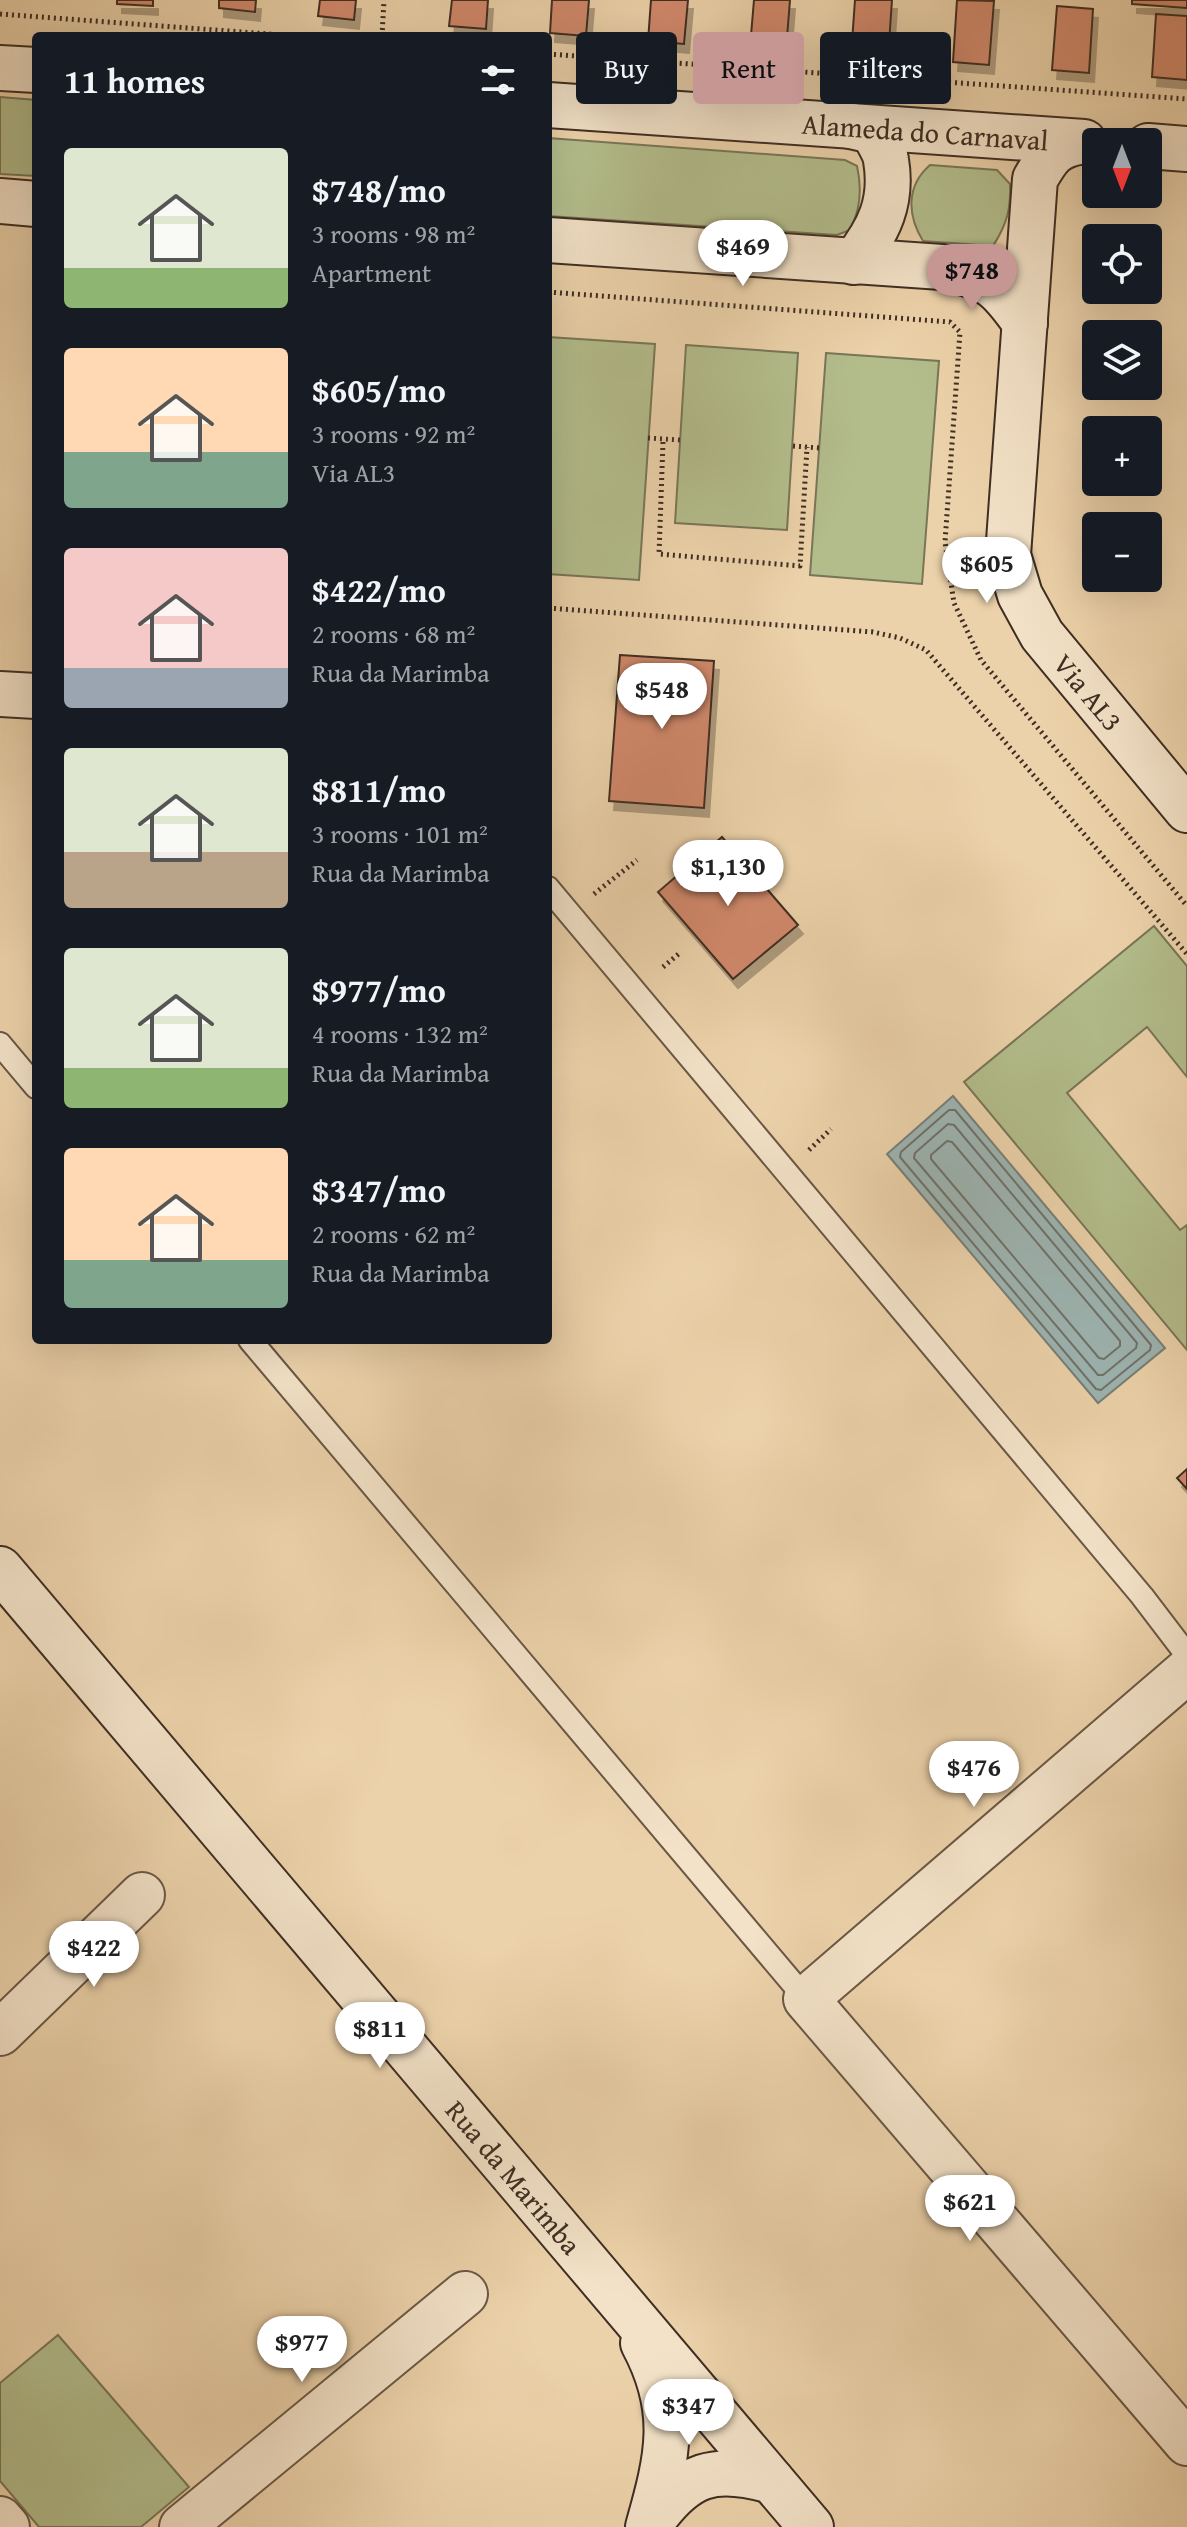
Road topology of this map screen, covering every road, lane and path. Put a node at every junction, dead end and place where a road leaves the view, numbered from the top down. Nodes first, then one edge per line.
1 (384, 0) edge
2 (0, 14) edge
3 (242, 32) edge
4 (382, 32) edge
5 (552, 54) edge
6 (0, 68) edge
7 (32, 70) edge
8 (1187, 99) edge
9 (552, 105) edge
10 (851, 126) junction
11 (1082, 142) edge
12 (1082, 143) edge
13 (1162, 147) edge
14 (1187, 149) edge
15 (0, 201) edge
16 (32, 204) edge
17 (552, 240) edge
18 (854, 262) junction
19 (552, 292) edge
20 (1025, 323) junction
21 (648, 438) dead end
22 (680, 440) dead end
23 (663, 442) dead end
24 (793, 446) dead end
25 (807, 447) junction
26 (819, 448) dead end
27 (552, 608) edge
28 (0, 694) edge
29 (32, 696) edge
30 (1138, 752) junction
31 (1187, 763) edge
32 (1187, 810) edge
33 (637, 860) dead end
34 (552, 893) edge
35 (588, 898) dead end
36 (1187, 906) edge
37 (681, 952) dead end
38 (1187, 954) edge
39 (663, 967) dead end
40 (0, 1044) edge
41 (32, 1082) edge
42 (831, 1129) dead end
43 (805, 1154) dead end
44 (253, 1344) edge
45 (0, 1569) edge
46 (1187, 1655) edge
47 (1187, 1671) edge
48 (142, 1895) dead end
49 (806, 1999) junction
50 (0, 2033) edge
51 (465, 2294) dead end
52 (621, 2302) junction
53 (1187, 2443) edge
54 (772, 2481) junction
55 (0, 2519) edge
56 (7, 2527) edge
57 (182, 2527) edge
58 (648, 2527) edge
59 (811, 2527) edge

1 - 4 path
2 - 3 path
5 - 8 path
6 - 7 street
9 - 10 street, Alameda do Carnaval
10 - 11 street, Alameda do Carnaval
10 - 18 street
12 - 20 street, Alameda do Carnaval
13 - 14 street
15 - 16 street
17 - 18 street
18 - 20 street
19 - 36 path
20 - 30 street, Via AL3
21 - 22 path
23 - 25 path
24 - 25 path
25 - 26 path
27 - 38 path
28 - 29 street
30 - 31 street
30 - 32 street, Via AL3
33 - 35 path
34 - 46 lane
37 - 39 path
40 - 41 lane
42 - 43 path
44 - 49 lane
45 - 52 street, Rua da Marimba
47 - 49 street
48 - 50 street
49 - 53 street
51 - 57 street
52 - 54 street, Rua da Marimba
52 - 58 street
54 - 58 street
54 - 59 street, Rua da Marimba
55 - 56 street

